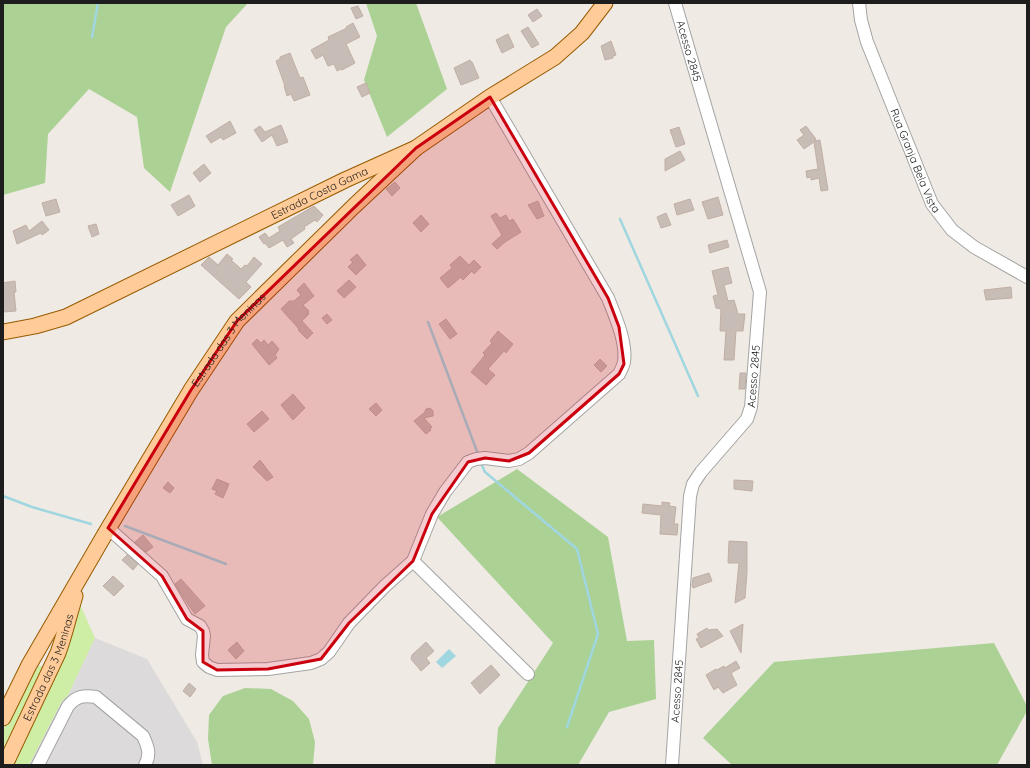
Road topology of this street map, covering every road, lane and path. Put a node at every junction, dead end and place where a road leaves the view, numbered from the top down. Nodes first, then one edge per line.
1 (605, 3) edge
2 (675, 3) edge
3 (859, 3) edge
4 (490, 97) junction
5 (416, 148) junction
6 (345, 180) junction
7 (354, 206) junction
8 (1027, 277) edge
9 (3, 332) edge
10 (108, 528) junction
11 (413, 561) junction
12 (86, 567) junction
13 (528, 674) dead end
14 (3, 718) edge
15 (5, 765) edge
16 (38, 765) edge
17 (145, 765) edge
18 (672, 765) edge

1 - 4 main road, Estrada Costa Gama
2 - 18 street, Acesso 2845
3 - 8 street, Rua Granja Bela Vista
4 - 5 main road, Estrada Costa Gama
4 - 11 street
5 - 6 main road, Estrada Costa Gama
5 - 7 main road, Estrada das 3 Meninas
6 - 7 main road
6 - 9 main road, Estrada Costa Gama
7 - 10 main road, Estrada das 3 Meninas
10 - 11 street
10 - 12 main road, Estrada das 3 Meninas
11 - 13 street
12 - 14 main road, Estrada das 3 Meninas
12 - 15 main road, Estrada das 3 Meninas
16 - 17 street

